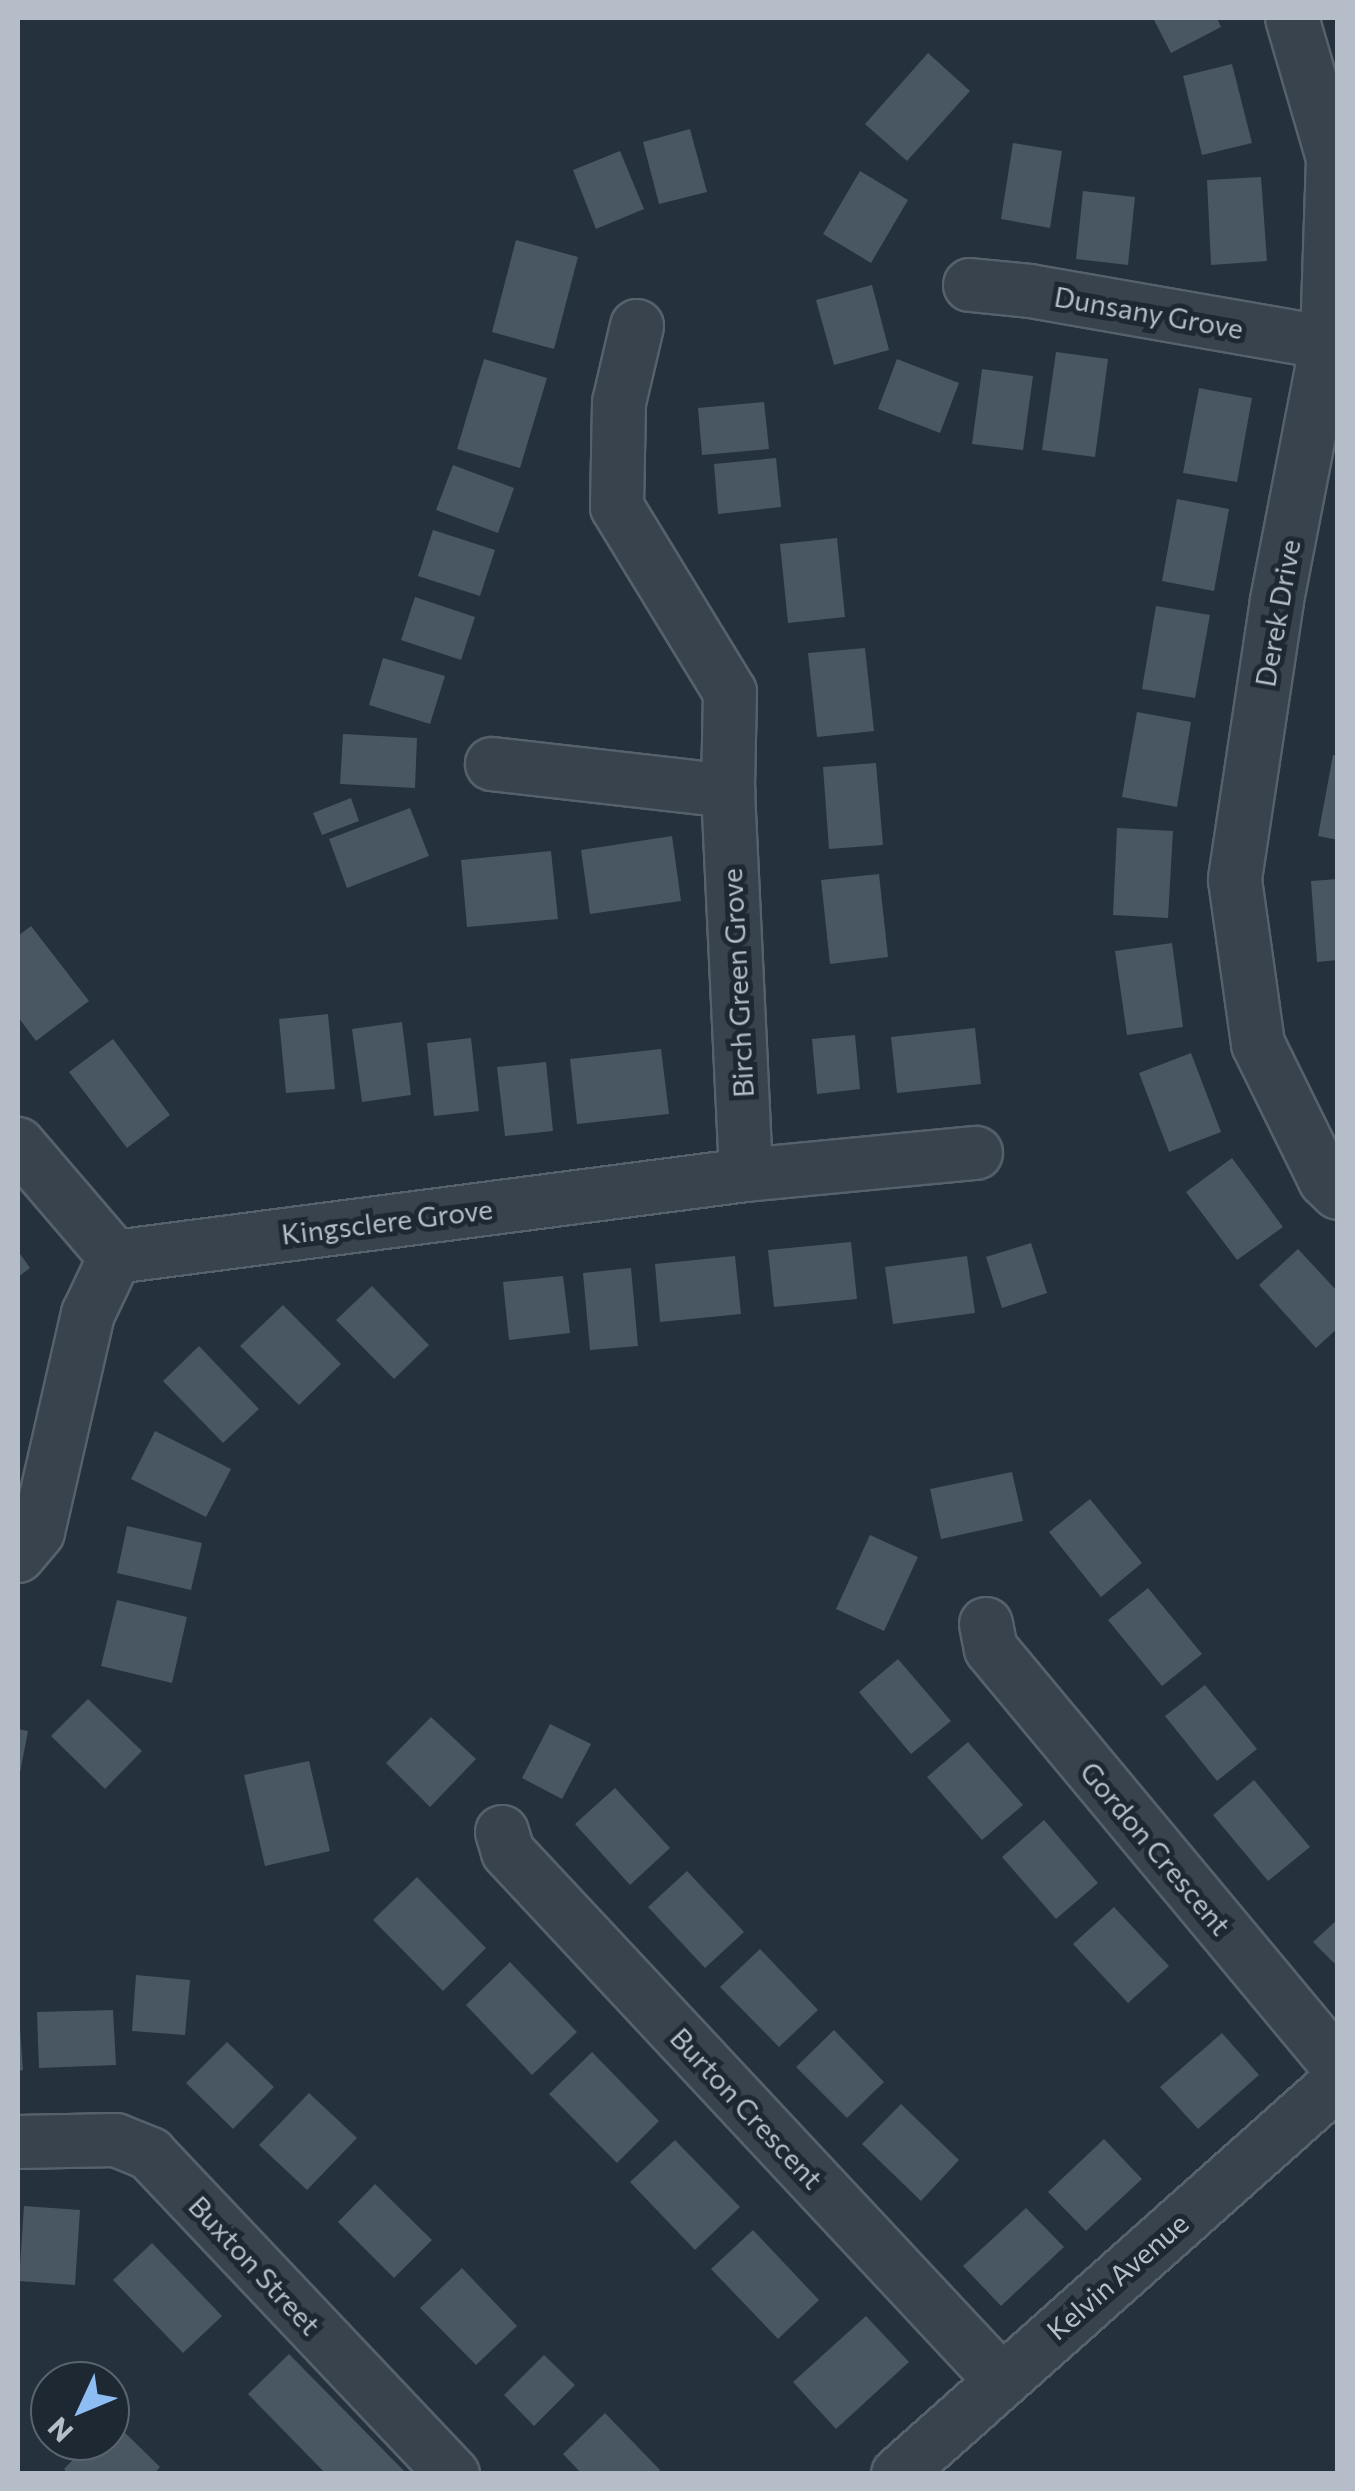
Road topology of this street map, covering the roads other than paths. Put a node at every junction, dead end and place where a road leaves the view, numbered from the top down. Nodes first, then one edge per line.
1 (1292, 18) edge
2 (970, 286) dead end
3 (637, 326) dead end
4 (1327, 342) junction
5 (492, 764) dead end
6 (728, 791) junction
7 (18, 1144) edge
8 (976, 1153) dead end
9 (746, 1175) junction
10 (1338, 1193) edge
11 (115, 1256) junction
12 (18, 1556) edge
13 (986, 1624) dead end
14 (502, 1832) dead end
15 (1338, 2066) edge
16 (1338, 2082) edge
17 (18, 2142) edge
18 (1000, 2379) junction
19 (453, 2474) edge
20 (898, 2474) edge

1 - 4 street, Derek Drive
2 - 4 street, Dunsany Grove
3 - 6 street, Birch Green Grove
4 - 10 street, Derek Drive
5 - 6 street
6 - 9 street, Birch Green Grove
7 - 11 street
8 - 9 street, Kingsclere Grove
9 - 11 street, Kingsclere Grove
11 - 12 street
13 - 15 street, Gordon Crescent
14 - 18 street, Burton Crescent
16 - 18 street, Kelvin Avenue
17 - 19 street, Buxton Street
18 - 20 street, Kelvin Avenue

